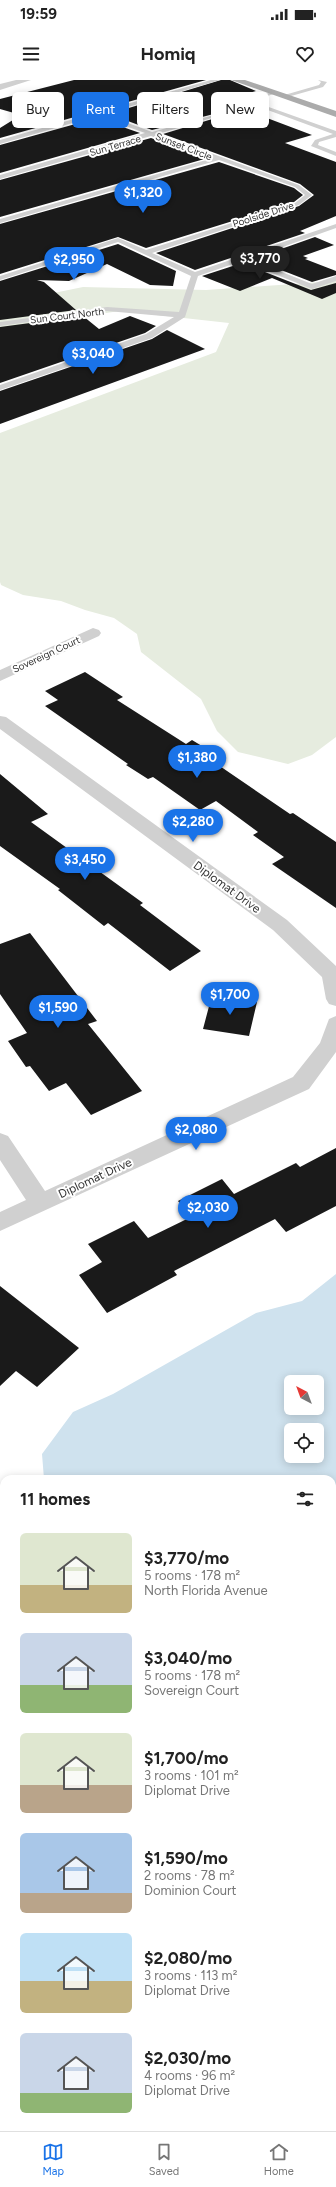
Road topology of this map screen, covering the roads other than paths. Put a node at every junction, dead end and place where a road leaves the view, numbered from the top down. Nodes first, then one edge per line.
1 (26, 80) edge
2 (217, 80) edge
3 (236, 80) edge
4 (321, 80) edge
5 (0, 87) edge
6 (274, 93) junction
7 (284, 96) junction
8 (129, 105) edge
9 (336, 114) edge
10 (211, 117) edge
11 (72, 121) edge
12 (129, 126) edge
13 (336, 134) edge
14 (152, 135) junction
15 (0, 142) edge
16 (336, 154) edge
17 (217, 159) junction
18 (0, 177) edge
19 (0, 220) edge
20 (336, 226) edge
21 (145, 253) junction
22 (244, 259) junction
23 (195, 275) junction
24 (0, 278) edge
25 (336, 278) edge
26 (182, 315) junction
27 (0, 324) edge
28 (0, 388) edge
29 (93, 633) dead end
30 (0, 676) edge
31 (0, 722) edge
32 (336, 999) edge
33 (336, 1024) edge
34 (0, 1142) edge
35 (41, 1203) junction
36 (0, 1222) edge

1 - 5 street
2 - 8 lane
3 - 6 main road
4 - 7 lane
6 - 7 main road
6 - 13 lane
7 - 9 main road
10 - 14 lane, Sun Terrace
11 - 15 lane
12 - 14 lane, Sunset Circle
13 - 16 lane
14 - 17 lane, Sunset Circle
14 - 18 lane, Sun Terrace
17 - 19 lane, Sunset Circle
17 - 21 lane, Poolside Drive
20 - 22 lane
21 - 23 lane
21 - 24 lane
22 - 23 lane
22 - 25 lane
23 - 26 lane
26 - 27 lane, Sun Court North
26 - 28 lane
29 - 30 street, Sovereign Court
31 - 32 street, Diplomat Drive
33 - 35 street, Diplomat Drive
34 - 35 street
35 - 36 street, Diplomat Drive

